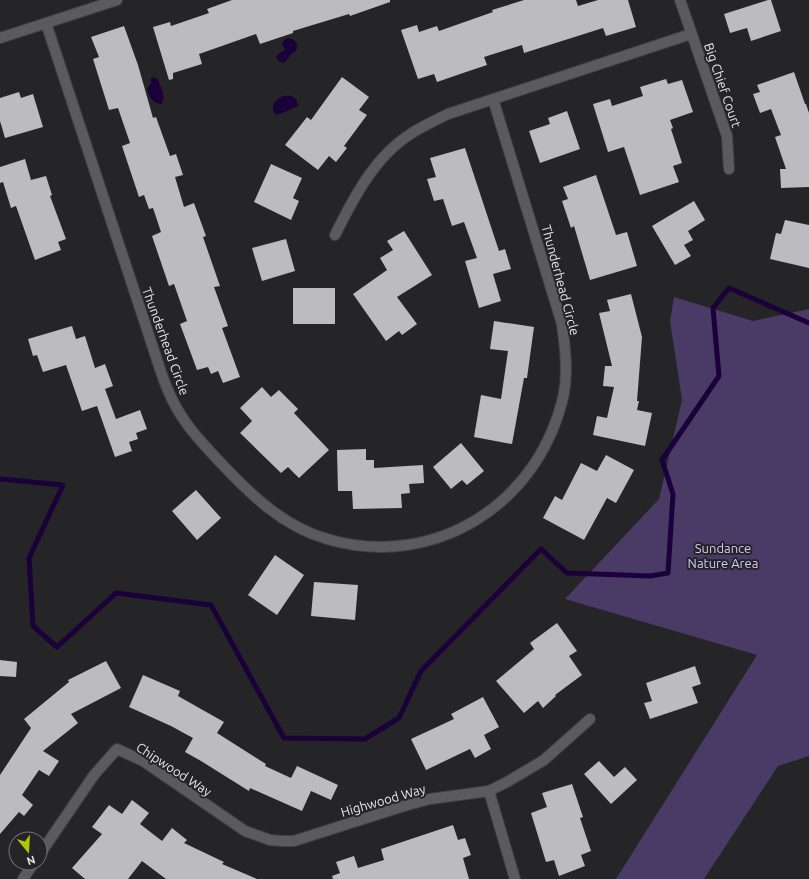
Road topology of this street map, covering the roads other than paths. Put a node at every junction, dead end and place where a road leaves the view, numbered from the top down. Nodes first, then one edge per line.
1 (117, 0) edge
2 (680, 0) edge
3 (46, 23) junction
4 (691, 34) junction
5 (0, 38) edge
6 (493, 99) junction
7 (728, 169) dead end
8 (335, 235) dead end
9 (590, 719) dead end
10 (488, 791) junction
11 (245, 831) joint
12 (48, 842) edge
13 (515, 879) edge

1 - 3 street
2 - 4 street
3 - 5 street
3 - 6 street, Thunderhead Circle
4 - 6 street
4 - 7 street, Big Chief Court
6 - 8 street
9 - 10 street
10 - 11 street, Highwood Way
10 - 13 street
11 - 12 street, Chipwood Way

